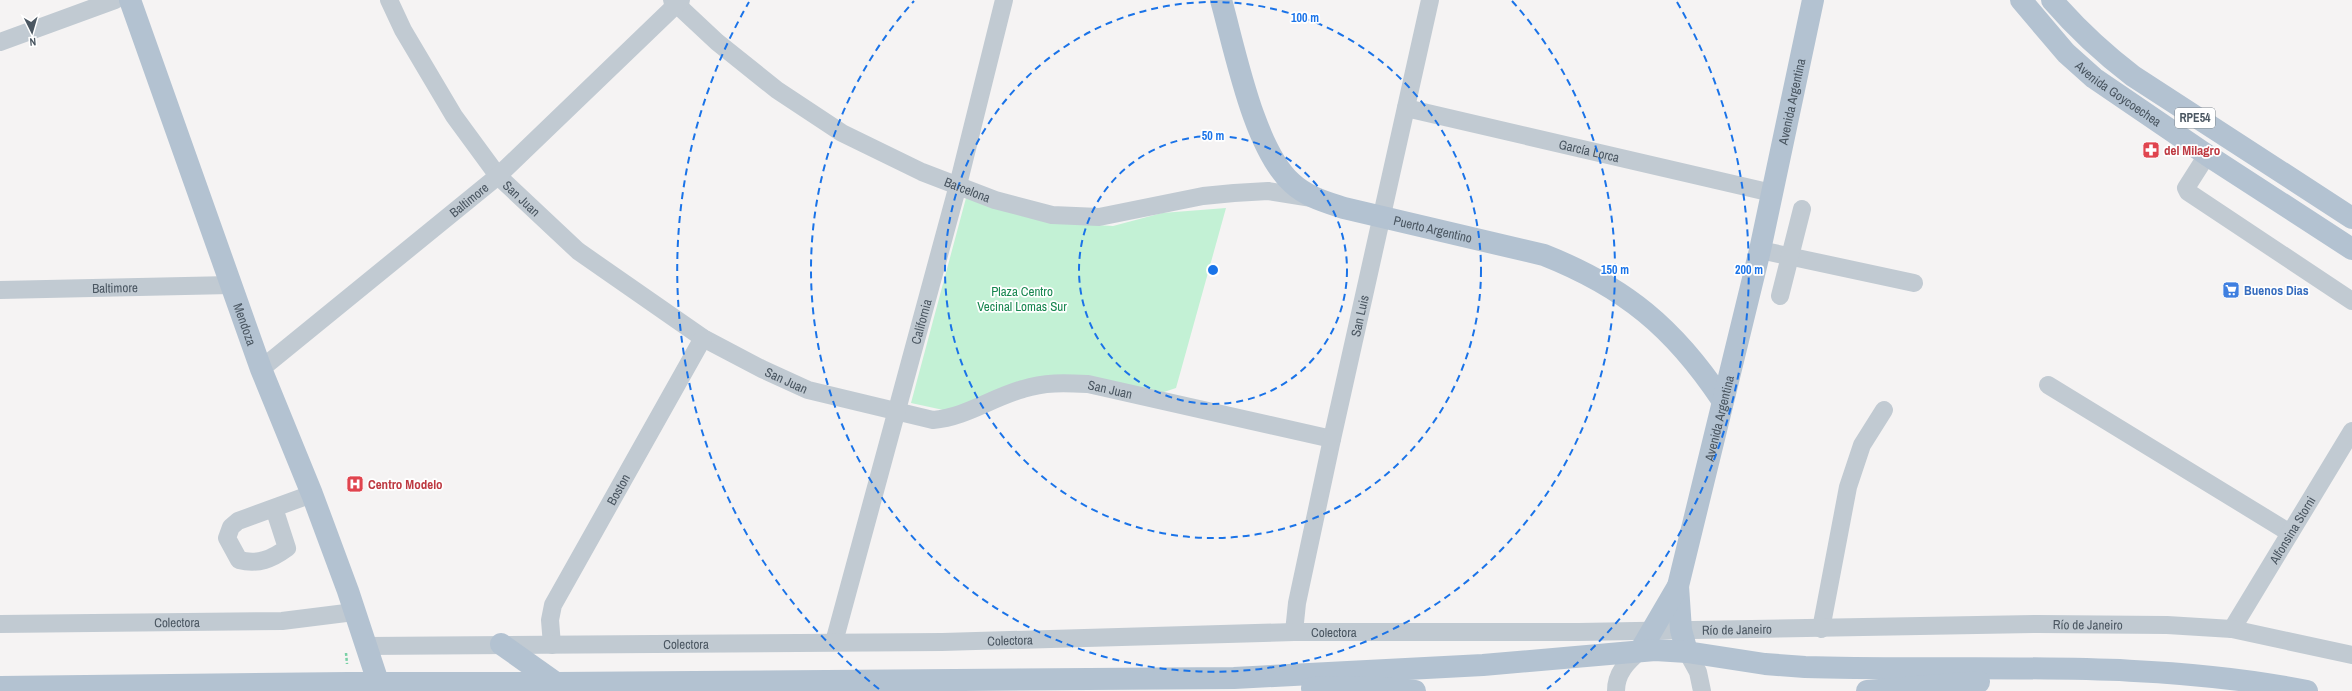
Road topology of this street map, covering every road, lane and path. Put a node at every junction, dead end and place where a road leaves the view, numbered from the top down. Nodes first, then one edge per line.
1 (115, 0) edge
2 (130, 0) edge
3 (389, 0) edge
4 (1004, 0) edge
5 (1220, 0) edge
6 (1430, 0) edge
7 (1813, 0) edge
8 (2021, 0) edge
9 (2052, 0) edge
10 (676, 2) edge
11 (0, 42) edge
12 (1406, 108) junction
13 (2207, 155) junction
14 (498, 176) junction
15 (958, 185) junction
16 (1772, 193) junction
17 (1315, 198) junction
18 (1802, 209) dead end
19 (1382, 218) junction
20 (2352, 218) edge
21 (2352, 249) edge
22 (1760, 250) junction
23 (1790, 256) junction
24 (1914, 283) dead end
25 (231, 285) junction
26 (0, 290) edge
27 (1780, 296) dead end
28 (2352, 302) edge
29 (703, 338) junction
30 (261, 368) junction
31 (2048, 385) dead end
32 (1722, 400) junction
33 (1884, 410) dead end
34 (895, 412) junction
35 (2352, 431) edge
36 (1332, 439) junction
37 (312, 494) junction
38 (274, 508) dead end
39 (2290, 533) junction
40 (1678, 586) junction
41 (354, 612) junction
42 (0, 624) edge
43 (1821, 628) junction
44 (2232, 629) junction
45 (1654, 630) junction
46 (1681, 630) junction
47 (1294, 632) junction
48 (834, 642) junction
49 (501, 644) junction
50 (552, 645) junction
51 (365, 646) junction
52 (1640, 651) junction
53 (1687, 652) junction
54 (2352, 655) edge
55 (2142, 670) junction
56 (556, 683) junction
57 (0, 687) edge
58 (379, 687) edge
59 (1143, 691) edge
60 (1415, 691) edge
61 (1616, 691) edge
62 (1702, 691) edge
63 (1867, 691) edge
64 (2308, 691) edge

1 - 11 street
2 - 25 main road, Mendoza
3 - 14 street, San Juan
4 - 15 street, California
5 - 17 main road, Puerto Argentino
6 - 12 street, San Luis
7 - 16 main road, Avenida Argentina
8 - 13 main road, Avenida Goycoechea / RPE54
9 - 20 main road, Avenida Goycoechea / RPE54
10 - 14 street, Baltimore
10 - 15 street, Barcelona
12 - 16 street, García Lorca
12 - 19 street, San Luis
13 - 21 main road, Avenida Goycoechea / RPE54
13 - 28 street
14 - 29 street, San Juan
14 - 30 street, Baltimore
15 - 17 street, Barcelona
15 - 34 street, California
16 - 22 main road, Avenida Argentina
17 - 19 main road, Puerto Argentino
18 - 23 street
19 - 32 main road, Puerto Argentino
19 - 36 street, San Luis
22 - 23 street
22 - 32 main road, Avenida Argentina
23 - 24 street
23 - 27 street
25 - 26 street, Baltimore
25 - 30 main road, Mendoza
29 - 34 street, San Juan
29 - 50 street, Boston
30 - 37 main road, Mendoza
31 - 39 street
32 - 40 main road, Avenida Argentina
33 - 43 street
34 - 36 street, San Juan
34 - 48 street, California
35 - 39 street, Alfonsina Storni
36 - 47 street, San Luis
37 - 38 street
37 - 41 main road, Mendoza
39 - 44 street, Alfonsina Storni
40 - 45 main road, Avenida Argentina
40 - 46 main road, Avenida Argentina
41 - 42 street, Colectora
41 - 51 main road, Mendoza
43 - 44 street, Río de Janeiro
43 - 46 street, Río de Janeiro
44 - 54 street, Río de Janeiro
45 - 46 street, Río de Janeiro
45 - 47 street, Colectora
45 - 52 main road, Avenida Argentina
46 - 53 main road, Avenida Argentina
47 - 48 street, Colectora
48 - 50 street, Colectora
49 - 50 street, Colectora
49 - 51 street, Colectora
49 - 56 main road
51 - 58 main road, Mendoza
52 - 53 main road
52 - 56 main road
52 - 61 street
53 - 55 main road
53 - 62 street
55 - 63 main road
55 - 64 main road
56 - 58 main road
57 - 58 main road
59 - 60 main road

